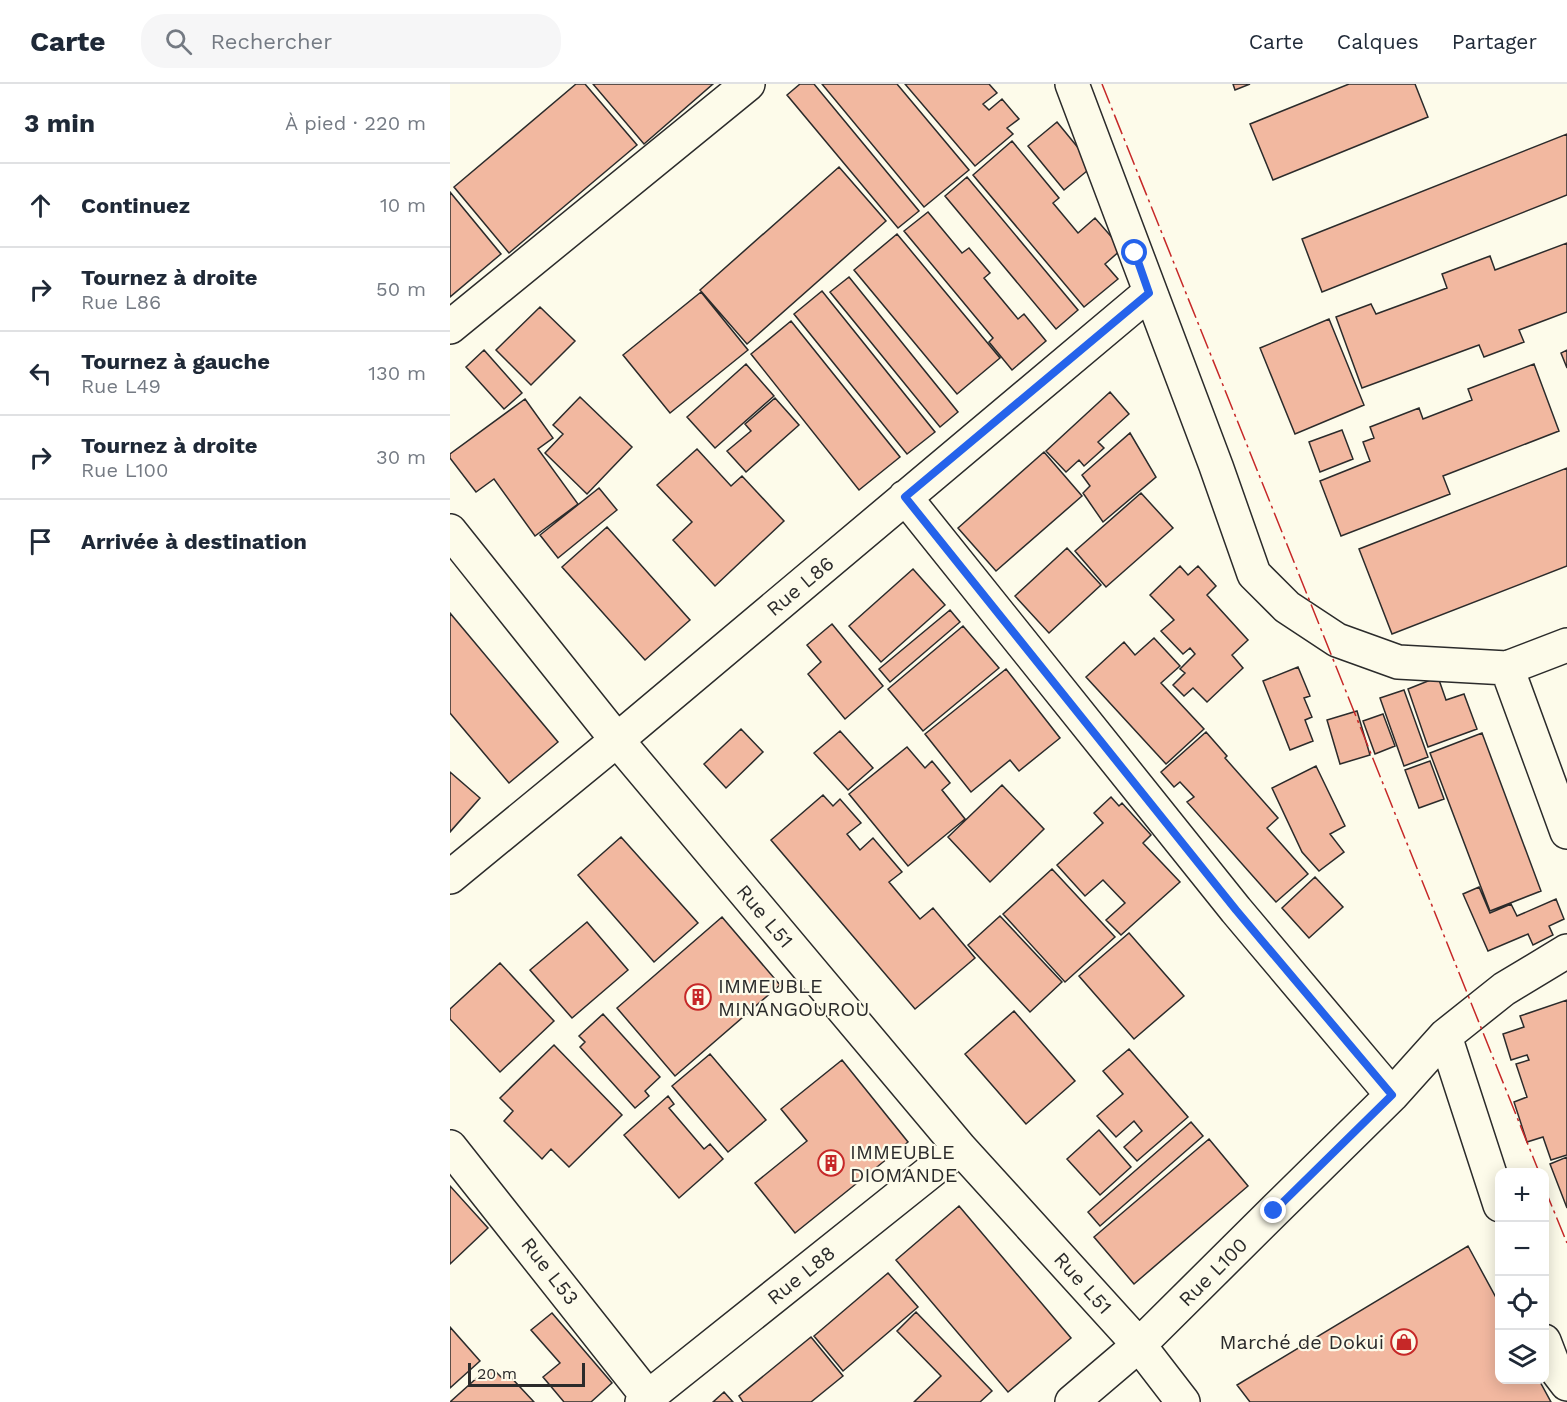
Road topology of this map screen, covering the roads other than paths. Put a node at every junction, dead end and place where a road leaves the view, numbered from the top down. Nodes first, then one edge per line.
1 (748, 84) edge
2 (1072, 84) edge
3 (1149, 293) junction
4 (450, 327) edge
5 (905, 497) junction
6 (450, 531) edge
7 (1567, 645) edge
8 (1507, 668) junction
9 (617, 740) junction
10 (1567, 832) edge
11 (450, 877) edge
12 (1567, 951) edge
13 (1445, 1035) junction
14 (1392, 1095) junction
15 (450, 1147) edge
16 (960, 1148) junction
17 (1495, 1189) edge
18 (1139, 1345) junction
19 (1549, 1353) edge
20 (1567, 1384) edge
21 (645, 1399) edge
22 (1072, 1402) edge
23 (1183, 1402) edge

1 - 4 street
2 - 3 street
3 - 5 street, Rue L86
3 - 8 street
5 - 9 street, Rue L86
5 - 14 street
6 - 9 street, Rue L51
7 - 8 street
8 - 10 street
9 - 11 street, Rue L86
9 - 16 street, Rue L51
12 - 13 street, Rue L100
13 - 14 street, Rue L100
13 - 17 street
14 - 18 street, Rue L100
15 - 21 street, Rue L53
16 - 18 street, Rue L51
16 - 21 street, Rue L88
18 - 22 street, Rue L100
18 - 23 street, Rue L51
19 - 20 street

